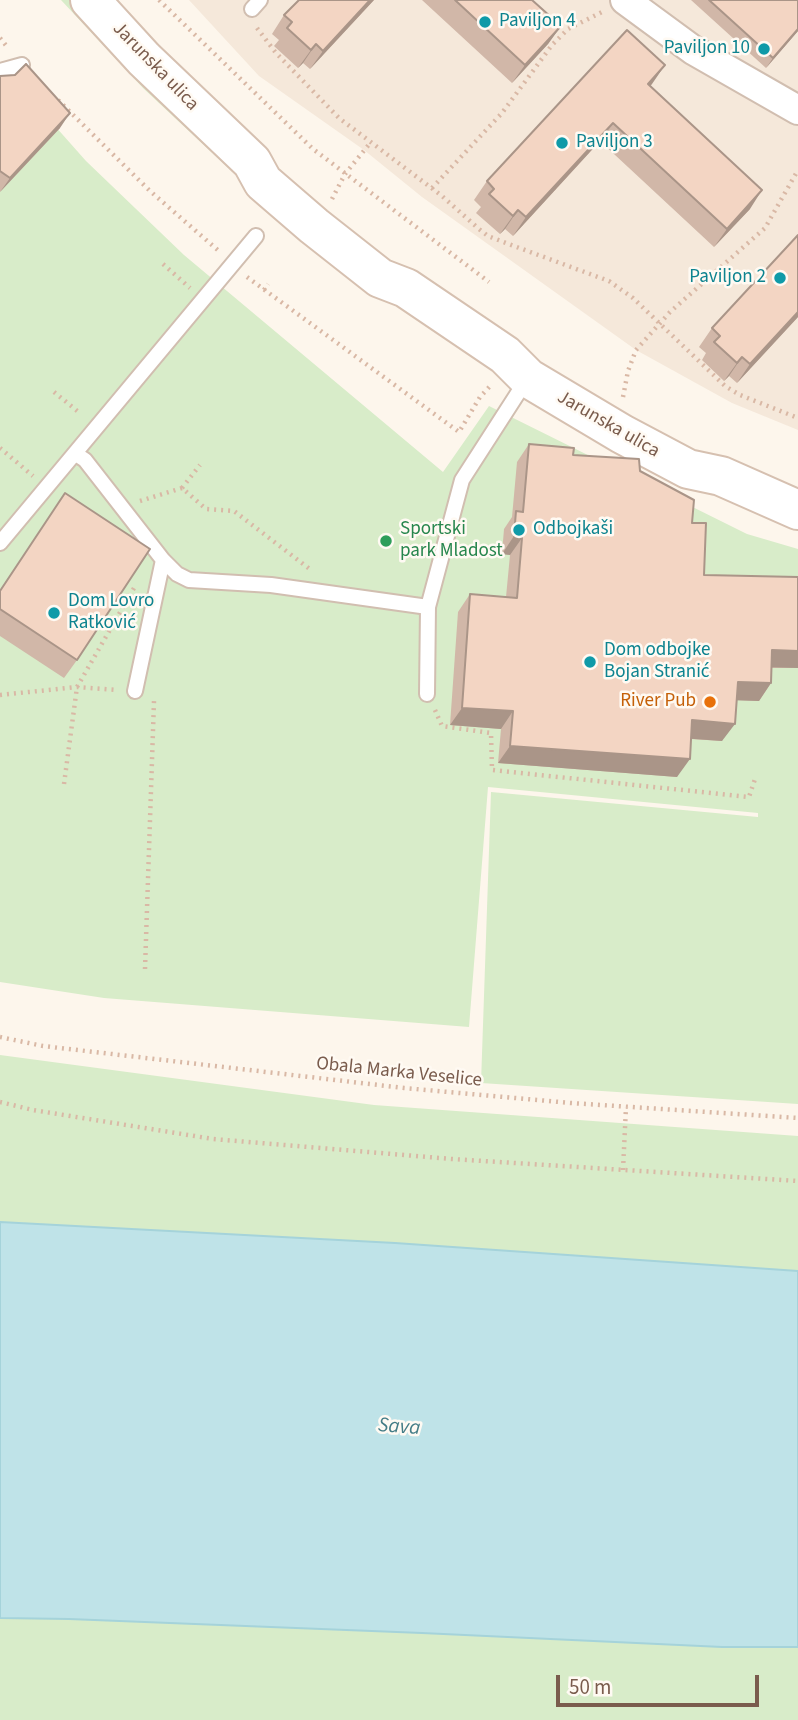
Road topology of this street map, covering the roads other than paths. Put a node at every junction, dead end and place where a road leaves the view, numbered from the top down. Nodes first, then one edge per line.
1 (90, 0) edge
2 (617, 4) edge
3 (22, 65) edge
4 (0, 71) edge
5 (798, 110) edge
6 (256, 236) dead end
7 (517, 375) junction
8 (76, 454) junction
9 (798, 510) edge
10 (0, 543) edge
11 (160, 556) junction
12 (428, 607) junction
13 (135, 691) road end
14 (427, 694) road end

1 - 7 street, Jarunska ulica
2 - 5 street
3 - 4 lane
6 - 8 lane
7 - 9 street, Jarunska ulica
7 - 12 lane
8 - 10 lane
8 - 11 lane
11 - 12 lane
11 - 13 lane
12 - 14 lane

